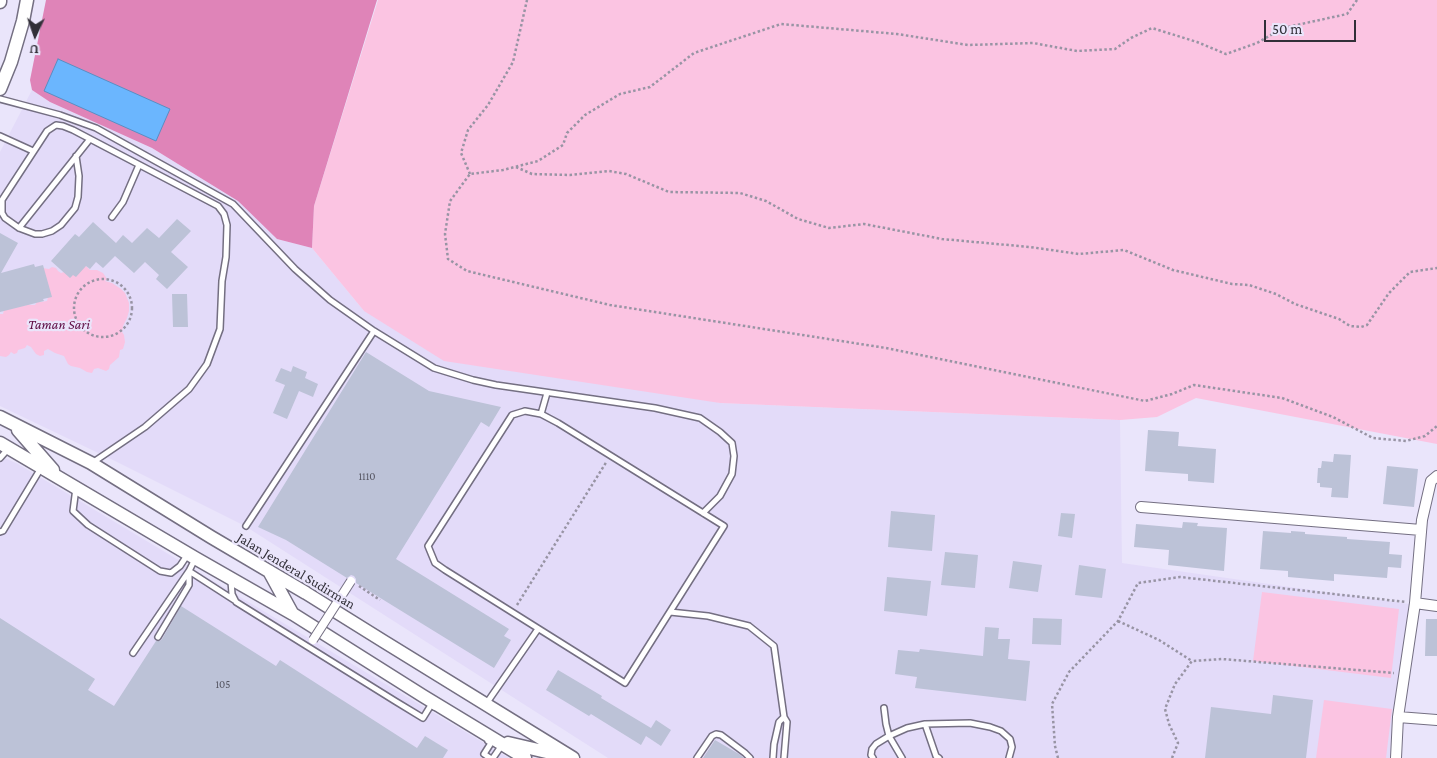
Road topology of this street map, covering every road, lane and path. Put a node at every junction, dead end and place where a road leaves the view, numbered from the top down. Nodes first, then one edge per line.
1 (27, 0) edge
2 (527, 0) edge
3 (1357, 0) edge
4 (0, 89) edge
5 (0, 99) edge
6 (0, 136) edge
7 (90, 139) junction
8 (34, 152) junction
9 (76, 156) junction
10 (138, 165) junction
11 (514, 167) junction
12 (470, 174) junction
13 (112, 217) dead end
14 (19, 228) junction
15 (1437, 268) edge
16 (117, 282) joint
17 (374, 331) junction
18 (546, 393) junction
19 (541, 414) junction
20 (0, 418) edge
21 (13, 425) junction
22 (1437, 426) edge
23 (3, 450) edge
24 (611, 455) junction
25 (91, 463) junction
26 (41, 467) junction
27 (1437, 476) edge
28 (58, 477) junction
29 (76, 488) junction
30 (1141, 507) dead end
31 (703, 513) junction
32 (246, 526) dead end
33 (1421, 530) junction
34 (0, 532) edge
35 (192, 556) junction
36 (269, 571) junction
37 (189, 572) junction
38 (230, 578) junction
39 (351, 581) joint
40 (380, 600) dead end
41 (236, 602) junction
42 (1415, 603) junction
43 (1437, 606) edge
44 (512, 612) junction
45 (670, 612) junction
46 (293, 614) junction
47 (1118, 621) junction
48 (538, 629) junction
49 (158, 637) dead end
50 (313, 640) dead end
51 (133, 653) dead end
52 (1192, 661) junction
53 (1404, 674) junction
54 (486, 705) junction
55 (884, 708) dead end
56 (784, 717) junction
57 (1398, 717) junction
58 (1437, 720) edge
59 (924, 724) junction
60 (889, 736) junction
61 (503, 748) edge
62 (491, 758) edge
63 (525, 758) edge
64 (573, 758) edge
65 (697, 758) edge
66 (750, 758) edge
67 (774, 758) edge
68 (784, 758) edge
69 (873, 758) edge
70 (902, 758) edge
71 (939, 758) edge
72 (1009, 758) edge
73 (1058, 758) edge
74 (1172, 758) edge
75 (1396, 758) edge

1 - 4 street
2 - 12 path
3 - 11 path
5 - 17 lane
6 - 8 lane
7 - 8 lane
7 - 9 lane
7 - 10 lane
8 - 14 lane
9 - 14 lane
9 - 14 lane
10 - 13 lane
10 - 25 lane
11 - 12 path
11 - 15 path
12 - 22 path
16 - 16 path
17 - 18 lane
17 - 32 lane
18 - 19 lane
18 - 31 lane
19 - 24 lane
19 - 44 lane
20 - 21 street, Jalan Jenderal Sudirman
21 - 25 street, Jalan Jenderal Sudirman
21 - 28 street
23 - 26 street
24 - 31 lane
24 - 44 path
25 - 36 street, Jalan Jenderal Sudirman
26 - 28 street
26 - 34 lane
27 - 33 street
28 - 29 street
29 - 35 street
29 - 35 lane
30 - 33 street
31 - 45 lane
33 - 42 street
35 - 37 lane
35 - 38 street
36 - 46 street
36 - 54 street, Jalan Jenderal Sudirman
37 - 41 lane
37 - 49 lane
37 - 51 lane
38 - 41 lane
38 - 46 street
39 - 40 path
39 - 50 street, bridge
41 - 62 lane
42 - 43 street
42 - 47 path
42 - 53 street
44 - 48 lane
45 - 48 lane
45 - 56 lane
46 - 61 street
47 - 52 path
47 - 73 path
48 - 54 lane
52 - 53 path
52 - 74 path
53 - 57 street
54 - 64 street, Jalan Jenderal Sudirman
55 - 60 lane
56 - 67 lane
56 - 68 lane
57 - 58 street
57 - 75 street
59 - 60 lane
59 - 71 lane
59 - 72 lane
60 - 69 lane
60 - 70 lane
61 - 62 lane
61 - 63 street
61 - 64 street
65 - 66 lane

